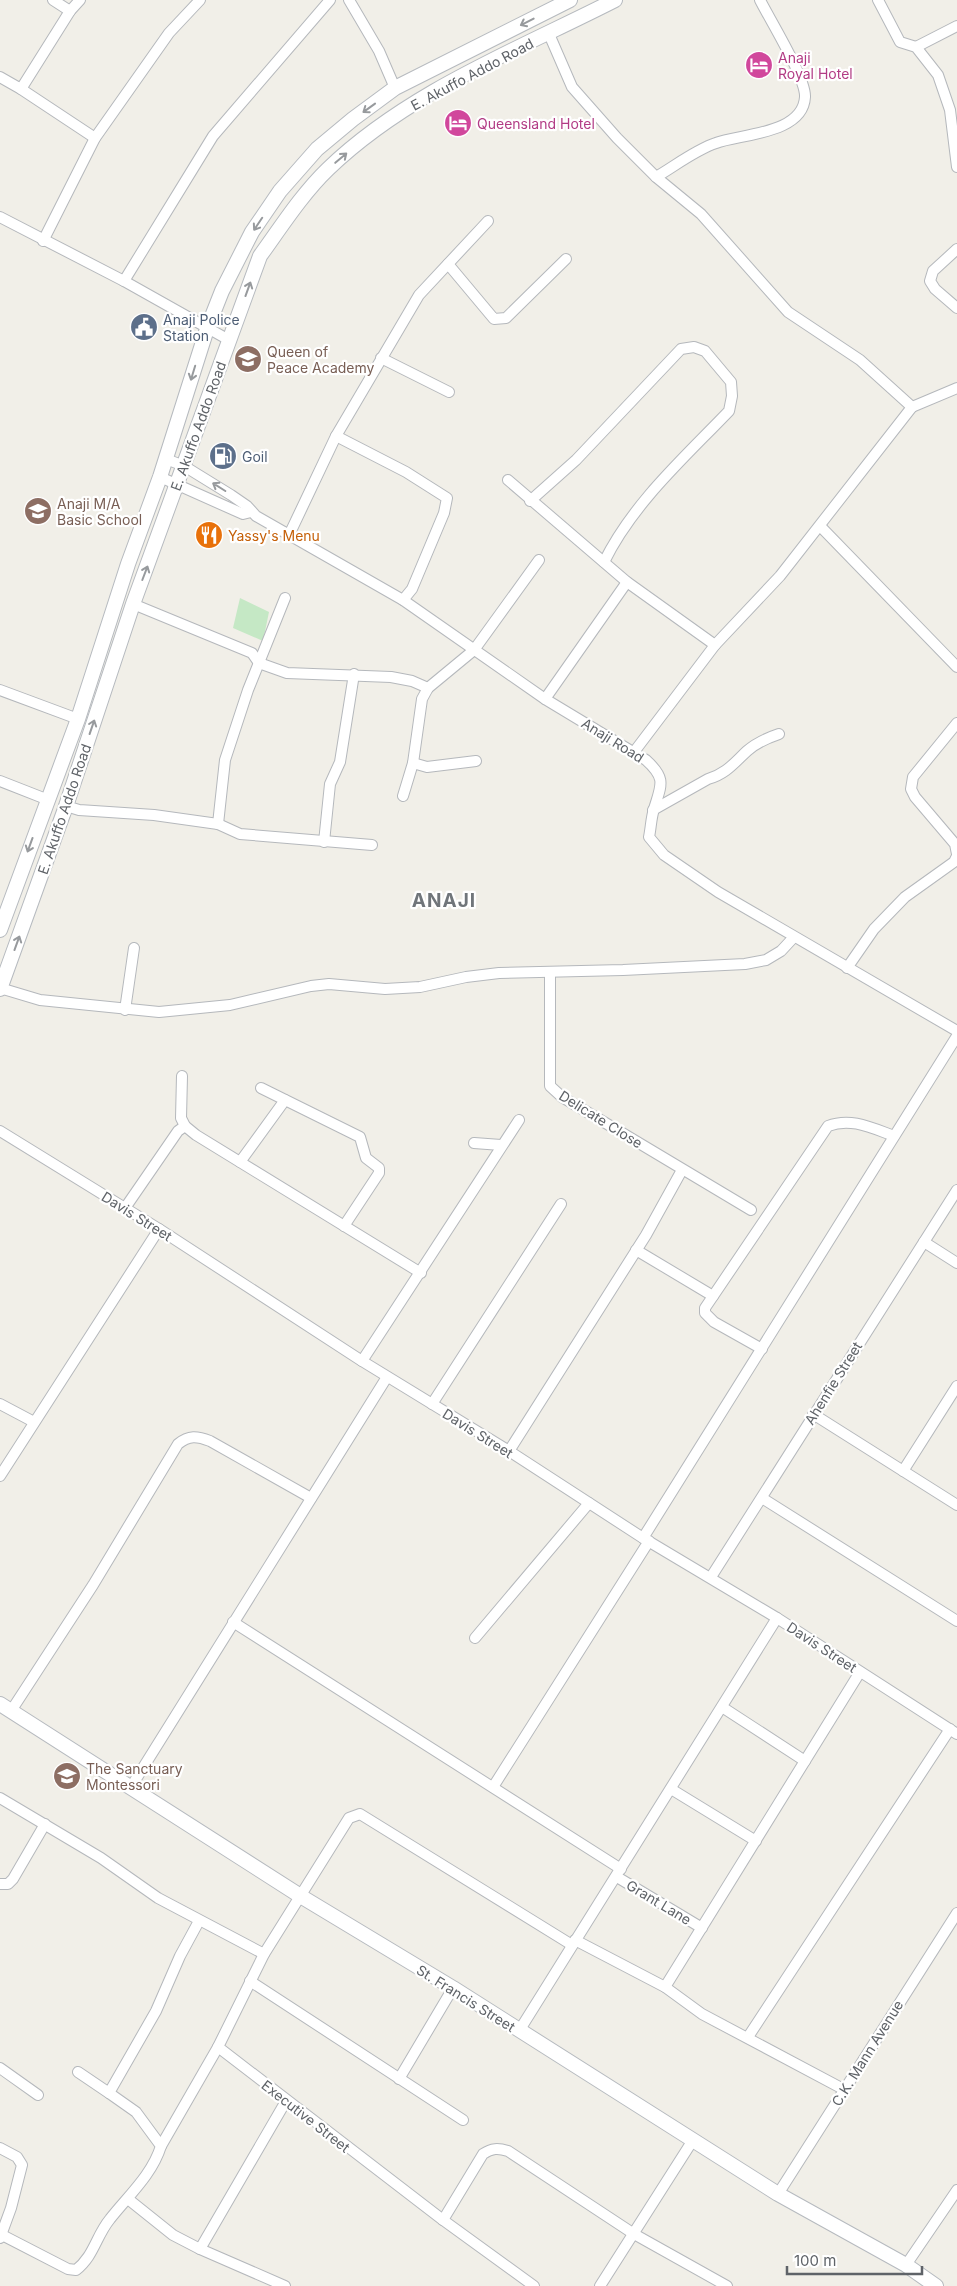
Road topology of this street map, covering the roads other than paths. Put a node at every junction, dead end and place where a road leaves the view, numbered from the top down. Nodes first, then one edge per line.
1 (53, 0) edge
2 (80, 0) edge
3 (200, 0) edge
4 (330, 0) edge
5 (349, 0) edge
6 (570, 0) edge
7 (615, 0) edge
8 (760, 0) edge
9 (878, 0) edge
10 (70, 11) junction
11 (957, 26) edge
12 (549, 34) junction
13 (916, 47) junction
14 (0, 77) edge
15 (395, 88) junction
16 (21, 89) junction
17 (954, 123) edge
18 (95, 138) junction
19 (957, 167) edge
20 (656, 177) junction
21 (0, 217) edge
22 (488, 221) dead end
23 (43, 241) junction
24 (957, 249) edge
25 (566, 259) dead end
26 (448, 264) junction
27 (124, 282) junction
28 (957, 308) edge
29 (207, 329) junction
30 (229, 340) junction
31 (381, 358) junction
32 (957, 388) edge
33 (449, 392) dead end
34 (912, 407) junction
35 (336, 436) junction
36 (166, 459) junction
37 (184, 466) junction
38 (160, 477) junction
39 (508, 480) dead end
40 (176, 485) junction
41 (530, 501) junction
42 (251, 512) junction
43 (820, 526) junction
44 (290, 533) junction
45 (539, 560) dead end
46 (604, 562) junction
47 (627, 582) junction
48 (285, 598) dead end
49 (403, 600) junction
50 (133, 604) junction
51 (715, 645) junction
52 (474, 650) junction
53 (259, 663) junction
54 (957, 667) edge
55 (354, 674) junction
56 (428, 688) junction
57 (0, 690) edge
58 (545, 699) junction
59 (78, 719) junction
60 (957, 723) edge
61 (779, 734) dead end
62 (634, 752) junction
63 (476, 761) dead end
64 (413, 763) junction
65 (0, 781) edge
66 (403, 796) dead end
67 (46, 799) junction
68 (66, 806) junction
69 (653, 810) junction
70 (218, 824) junction
71 (324, 842) junction
72 (372, 845) dead end
73 (957, 855) edge
74 (0, 930) edge
75 (794, 937) junction
76 (134, 948) dead end
77 (847, 968) junction
78 (550, 972) junction
79 (0, 988) edge
80 (125, 1010) junction
81 (957, 1031) edge
82 (957, 1036) edge
83 (182, 1076) dead end
84 (261, 1088) dead end
85 (285, 1100) junction
86 (519, 1120) dead end
87 (185, 1126) junction
88 (0, 1131) edge
89 (894, 1136) junction
90 (474, 1143) dead end
91 (501, 1145) junction
92 (240, 1162) junction
93 (682, 1170) junction
94 (957, 1190) edge
95 (561, 1204) dead end
96 (125, 1208) junction
97 (751, 1210) dead end
98 (344, 1226) junction
99 (159, 1229) junction
100 (924, 1242) junction
101 (636, 1250) junction
102 (957, 1264) edge
103 (421, 1273) junction
104 (714, 1296) junction
105 (762, 1348) junction
106 (362, 1361) junction
107 (387, 1377) junction
108 (957, 1386) edge
109 (0, 1404) edge
110 (432, 1404) junction
111 (813, 1414) junction
112 (34, 1422) junction
113 (508, 1451) junction
114 (903, 1471) junction
115 (0, 1476) edge
116 (311, 1498) junction
117 (762, 1498) junction
118 (589, 1503) junction
119 (957, 1505) edge
120 (646, 1540) junction
121 (711, 1577) junction
122 (777, 1618) junction
123 (233, 1622) junction
124 (957, 1622) edge
125 (475, 1638) dead end
126 (860, 1672) junction
127 (6, 1707) edge
128 (722, 1707) junction
129 (953, 1731) edge
130 (805, 1761) junction
131 (131, 1787) junction
132 (493, 1788) junction
133 (671, 1789) junction
134 (0, 1798) edge
135 (45, 1824) junction
136 (756, 1841) junction
137 (619, 1873) junction
138 (0, 1884) edge
139 (302, 1897) junction
140 (957, 1913) edge
141 (199, 1921) junction
142 (702, 1928) junction
143 (574, 1943) junction
144 (264, 1954) junction
145 (250, 1981) junction
146 (665, 1987) junction
147 (453, 1988) junction
148 (519, 2031) junction
149 (748, 2037) junction
150 (218, 2048) junction
151 (0, 2068) edge
152 (78, 2072) dead end
153 (399, 2079) junction
154 (845, 2090) junction
155 (109, 2093) junction
156 (38, 2095) dead end
157 (286, 2101) junction
158 (463, 2120) dead end
159 (692, 2140) junction
160 (161, 2146) junction
161 (0, 2148) edge
162 (957, 2190) edge
163 (778, 2194) junction
164 (128, 2199) junction
165 (442, 2220) junction
166 (634, 2234) junction
167 (1, 2236) edge
168 (200, 2249) junction
169 (906, 2265) junction
170 (285, 2286) edge
171 (534, 2286) edge
172 (600, 2286) edge
173 (727, 2286) edge
174 (936, 2286) edge

1 - 10 street
2 - 10 street
3 - 18 street
4 - 27 street
5 - 15 street
6 -> 15 main road, E. Akuffo Addo Road
7 - 12 main road, E. Akuffo Addo Road
8 - 20 street
9 - 13 street
10 - 16 street
11 - 13 street
12 - 20 street
30 -> 12 main road, E. Akuffo Addo Road
13 - 17 street
14 - 16 street
15 -> 29 main road, E. Akuffo Addo Road
16 - 18 street
17 - 19 street
18 - 23 street
20 - 34 street
21 - 23 street
22 - 26 street
23 - 27 street
24 - 28 street
25 - 26 street
26 - 31 street
27 - 29 street
29 - 30 street
29 -> 36 main road, E. Akuffo Addo Road
30 - 37 main road, E. Akuffo Addo Road
31 - 33 street
31 - 35 street
32 - 34 street
34 - 43 street
35 - 44 street
35 - 49 street
36 - 37 street, Anaji Road
36 - 38 main road, E. Akuffo Addo Road
37 - 40 main road, E. Akuffo Addo Road
42 -> 37 street, Anaji Road
38 - 40 street, Anaji Road
38 - 59 main road, E. Akuffo Addo Road
39 - 41 street
40 - 42 street, Anaji Road
50 -> 40 main road, E. Akuffo Addo Road
41 - 46 street
41 - 46 street
42 - 44 street, Anaji Road
43 - 51 street
43 - 54 street
44 - 49 street, Anaji Road
45 - 52 street
46 - 47 street
47 - 51 street
47 - 58 street
48 - 53 street
49 - 52 street, Anaji Road
50 - 53 street
68 -> 50 main road, E. Akuffo Addo Road
51 - 62 street
52 - 56 street
52 - 58 street, Anaji Road
53 - 55 street
53 - 70 street
55 - 56 street
55 - 71 street
56 - 64 street
57 - 59 street
58 - 62 street, Anaji Road
59 - 67 main road, E. Akuffo Addo Road
60 - 73 street
61 - 69 street
62 - 69 street, Anaji Road
63 - 64 street
64 - 66 street
65 - 67 street
67 -> 74 main road, E. Akuffo Addo Road
68 - 70 street
79 -> 68 main road, E. Akuffo Addo Road
69 - 75 street, Anaji Road
70 - 71 street
71 - 72 street
73 - 77 street
75 - 77 street, Anaji Road
75 - 78 street
76 - 80 street
77 - 81 street, Anaji Road
78 - 80 street
78 - 93 street, Delicate Close
79 - 80 street
82 - 89 street
83 - 87 street
84 - 85 street
85 - 92 street
85 - 98 street
86 - 91 street
87 - 92 street
87 - 96 street
88 - 96 street, Davis Street
89 - 104 street
89 - 105 street
90 - 91 street
91 - 103 street
92 - 98 street
93 - 97 street, Delicate Close
93 - 101 street
94 - 100 street, Ahenfie Street
95 - 110 street
96 - 99 street, Davis Street
98 - 103 street
99 - 106 street, Davis Street
99 - 112 street
100 - 102 street
100 - 111 street, Ahenfie Street
101 - 104 street
101 - 113 street
103 - 106 street
104 - 105 street
105 - 120 street
106 - 107 street, Davis Street
107 - 110 street, Davis Street
107 - 116 street
108 - 114 street
109 - 112 street
110 - 113 street, Davis Street
111 - 114 street
111 - 117 street, Ahenfie Street
112 - 115 street
113 - 118 street, Davis Street
114 - 119 street
116 - 123 street
116 - 127 street
117 - 121 street, Ahenfie Street
117 - 124 street
118 - 120 street, Davis Street
118 - 125 street
120 - 121 street, Davis Street
120 - 132 street
121 - 122 street, Davis Street
122 - 126 street, Davis Street
122 - 128 street
123 - 131 street
123 - 132 street, Grant Lane
126 - 129 street, Davis Street
126 - 130 street
127 - 131 main road, St. Francis Street
128 - 130 street
128 - 133 street
129 - 149 street
130 - 136 street
131 - 139 main road, St. Francis Street
132 - 137 street, Grant Lane
133 - 136 street
133 - 137 street
134 - 135 street
135 - 138 street
135 - 141 street
136 - 142 street
137 - 142 street, Grant Lane
137 - 143 street
139 - 143 street
139 - 144 street
139 - 147 main road, St. Francis Street
140 - 154 street, C.K. Mann Avenue
141 - 144 street
141 - 155 street
142 - 146 street
143 - 146 street
143 - 148 street
144 - 145 street
145 - 150 street
145 - 153 street
146 - 149 street
147 - 148 main road, St. Francis Street
147 - 153 street
148 - 159 main road, St. Francis Street
149 - 154 street
150 - 157 street, Executive Street
150 - 160 street
151 - 156 street
152 - 155 street
153 - 158 street
154 - 163 street, C.K. Mann Avenue
155 - 160 street
157 - 165 street, Executive Street
157 - 168 street
159 - 163 main road, St. Francis Street
159 - 166 street
160 - 164 street
161 - 167 street
162 - 169 street
163 - 169 main road, St. Francis Street
164 - 167 street
164 - 168 street
165 - 166 street
165 - 171 street, Executive Street
166 - 172 street
166 - 173 street
168 - 170 street
169 - 174 main road, St. Francis Street

